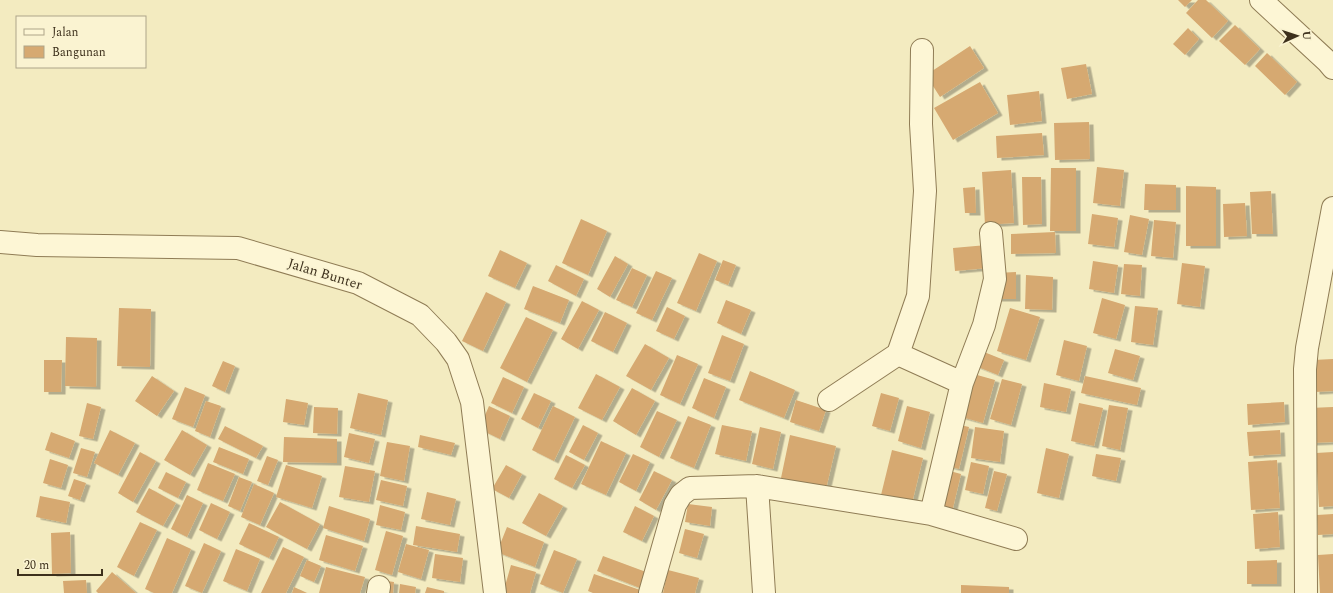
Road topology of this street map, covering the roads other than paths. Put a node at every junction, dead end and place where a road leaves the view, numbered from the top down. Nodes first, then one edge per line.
1 (1261, 0) edge
2 (922, 50) dead end
3 (1333, 68) edge
4 (1333, 208) edge
5 (991, 233) dead end
6 (0, 242) edge
7 (898, 354) junction
8 (962, 382) junction
9 (829, 400) dead end
10 (757, 486) junction
11 (931, 514) junction
12 (1016, 539) dead end
13 (495, 593) edge
14 (650, 593) edge
15 (764, 593) edge
16 (1306, 593) edge

1 - 3 street
2 - 7 street
4 - 16 street
5 - 8 street
6 - 13 street, Jalan Bunter
7 - 8 street
7 - 9 street
8 - 11 street
10 - 11 street
10 - 14 street
10 - 15 street
11 - 12 street

